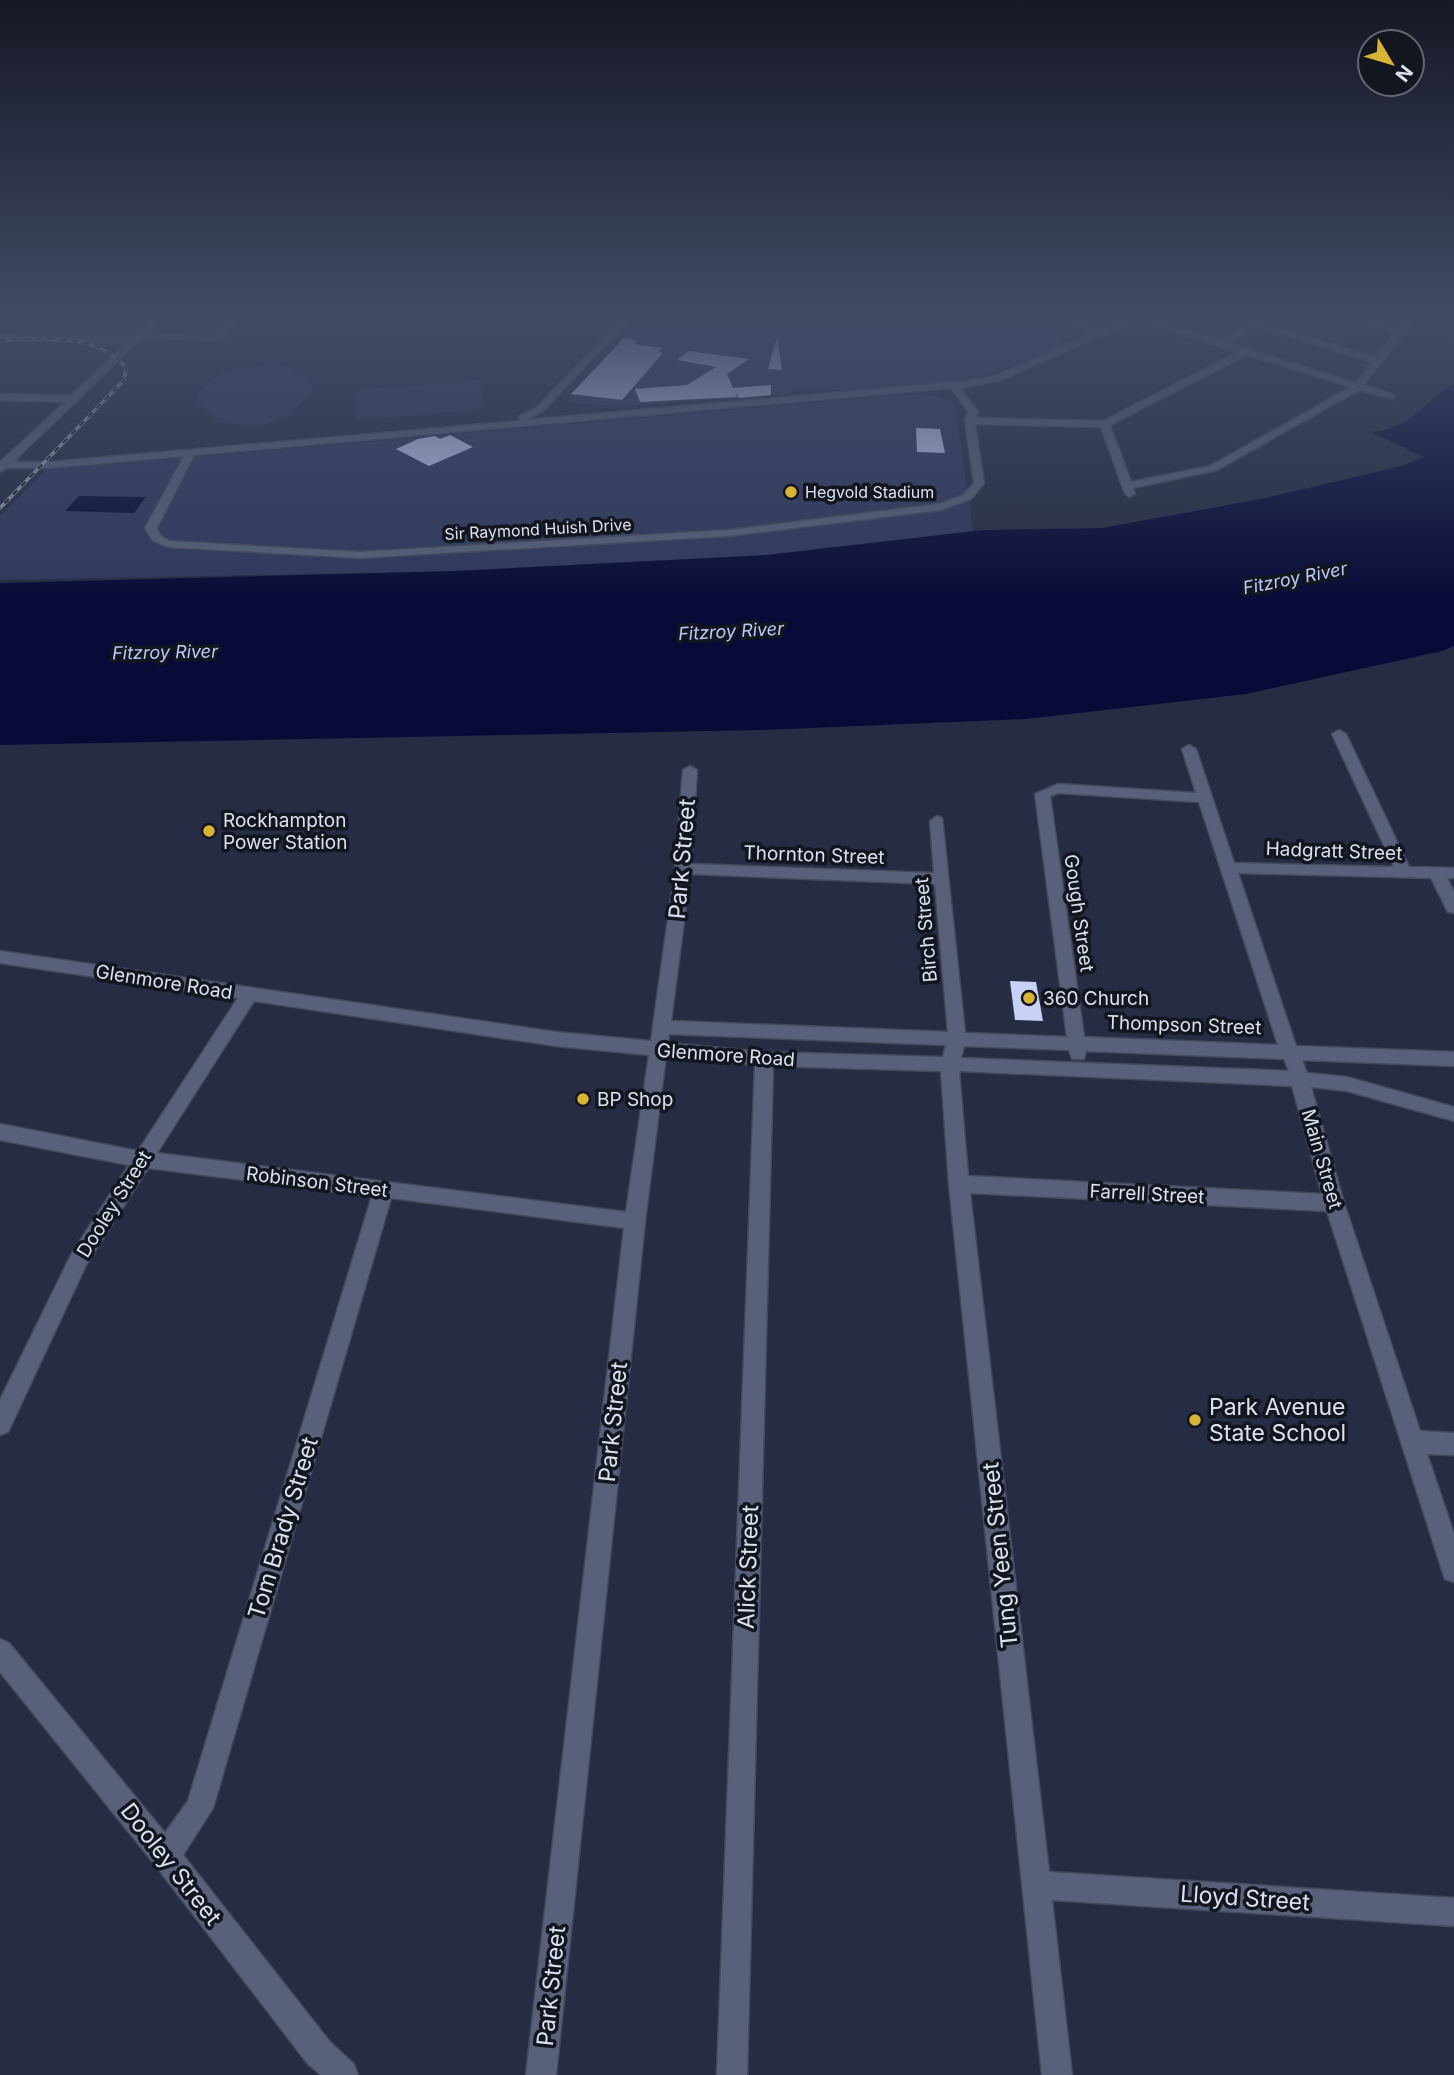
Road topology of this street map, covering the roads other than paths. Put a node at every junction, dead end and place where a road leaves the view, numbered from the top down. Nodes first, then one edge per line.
1 (58, 414) edge
2 (529, 414) edge
3 (551, 414) edge
4 (588, 414) edge
5 (607, 414) edge
6 (973, 414) edge
7 (1125, 414) edge
8 (1310, 414) edge
9 (592, 415) junction
10 (551, 418) junction
11 (970, 421) junction
12 (505, 423) junction
13 (1105, 424) junction
14 (188, 452) junction
15 (4, 466) edge
16 (0, 478) edge
17 (1339, 734) dead end
18 (1189, 749) dead end
19 (690, 770) dead end
20 (1204, 798) junction
21 (937, 821) dead end
22 (1230, 868) junction
23 (683, 869) junction
24 (1404, 873) junction
25 (1454, 873) edge
26 (1437, 874) junction
27 (943, 878) junction
28 (1454, 908) edge
29 (0, 957) edge
30 (249, 995) junction
31 (660, 1027) junction
32 (957, 1036) junction
33 (1077, 1042) junction
34 (656, 1050) junction
35 (1290, 1052) junction
36 (764, 1059) junction
37 (1454, 1059) edge
38 (950, 1067) junction
39 (1080, 1068) junction
40 (1299, 1079) junction
41 (1433, 1109) junction
42 (1454, 1114) edge
43 (1454, 1128) edge
44 (0, 1132) edge
45 (141, 1159) junction
46 (959, 1184) junction
47 (383, 1191) junction
48 (1334, 1203) junction
49 (635, 1221) junction
50 (0, 1424) edge
51 (1412, 1442) junction
52 (1454, 1444) edge
53 (1454, 1570) edge
54 (0, 1651) edge
55 (166, 1856) junction
56 (1037, 1885) junction
57 (1454, 1912) edge
58 (343, 2075) edge
59 (541, 2075) edge
60 (732, 2075) edge
61 (1056, 2075) edge

1 - 15 street
2 - 12 street
3 - 10 street
4 - 9 street
5 - 9 street
6 - 11 street
7 - 13 street
8 - 13 street
9 - 10 street
10 - 12 street
11 - 13 street
11 - 14 street, Sir Raymond Huish Drive
12 - 14 street
14 - 15 street
15 - 16 street
17 - 24 street
18 - 20 street, Main Street
19 - 23 street, Park Street
20 - 22 street, Main Street
20 - 33 street, Gough Street
21 - 27 street, Birch Street
22 - 24 street, Hadgratt Street
22 - 35 street, Main Street
23 - 27 street, Thornton Street
23 - 31 street, Park Street
24 - 26 street, Hadgratt Street
25 - 26 street, Hadgratt Street
26 - 28 street
27 - 32 street, Birch Street
29 - 30 street, Glenmore Road
30 - 34 street, Glenmore Road
30 - 45 street, Dooley Street
31 - 32 street, Thompson Street
31 - 34 street, Park Street
32 - 33 street, Thompson Street
32 - 38 street, Tung Yeen Street
33 - 35 street, Thompson Street
33 - 39 street, Gough Street
34 - 36 street, Glenmore Road
34 - 49 street, Park Street
35 - 37 street, Thompson Street
35 - 40 street, Main Street
36 - 38 street, Glenmore Road
36 - 60 street, Alick Street
38 - 39 street, Glenmore Road
38 - 46 street, Tung Yeen Street
39 - 40 street, Glenmore Road
40 - 41 street, Glenmore Road
40 - 48 street, Main Street
41 - 42 street, Glenmore Road
41 - 43 street
44 - 45 street, Robinson Street
45 - 47 street, Robinson Street
45 - 50 street, Dooley Street
46 - 48 street, Farrell Street
46 - 56 street, Tung Yeen Street
47 - 49 street, Robinson Street
47 - 55 street, Tom Brady Street
48 - 51 street, Main Street
49 - 59 street, Park Street
51 - 52 street
51 - 53 street, Main Street
54 - 55 street, Dooley Street
55 - 58 street, Dooley Street
56 - 57 street, Lloyd Street
56 - 61 street, Tung Yeen Street

